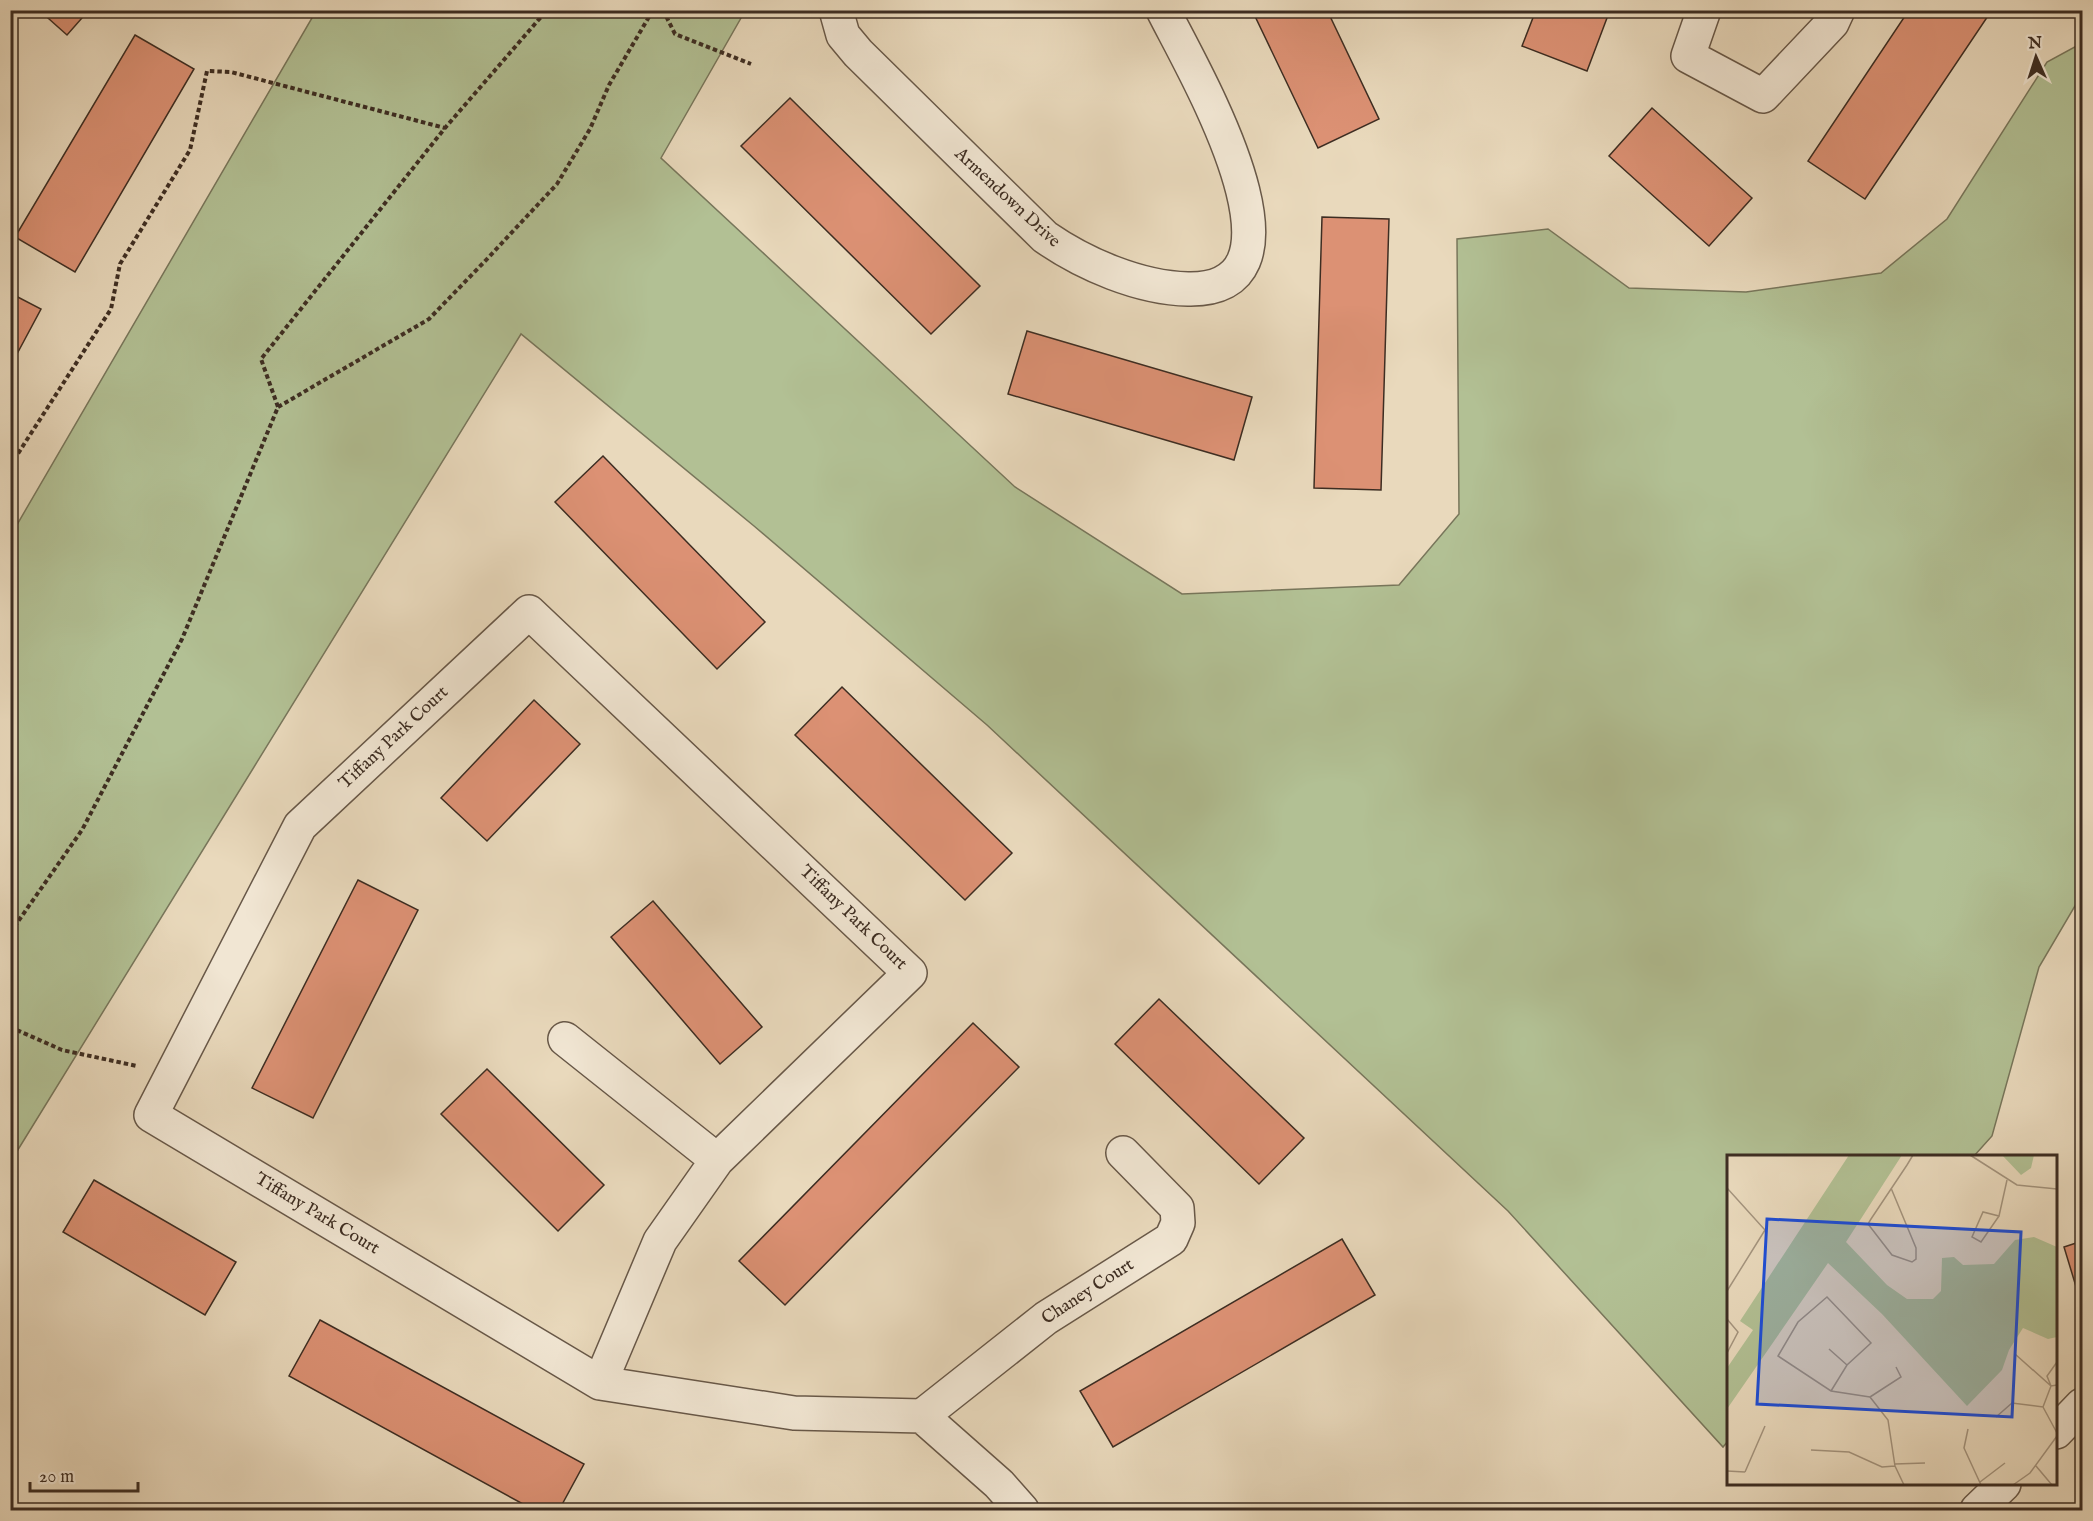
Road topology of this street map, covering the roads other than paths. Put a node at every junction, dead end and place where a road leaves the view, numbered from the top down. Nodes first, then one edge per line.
1 (1163, 10) edge
2 (1704, 10) edge
3 (1838, 10) edge
4 (840, 23) edge
5 (565, 1039) dead end
6 (1123, 1153) dead end
7 (717, 1160) junction
8 (600, 1383) junction
9 (2082, 1405) edge
10 (922, 1416) junction
11 (2057, 1430) edge
12 (2003, 1485) edge
13 (1022, 1510) edge
14 (1977, 1510) edge

1 - 4 street, Armendown Drive
2 - 3 street
5 - 7 street
6 - 10 street, Chaney Court
7 - 8 street, Tiffany Park Court
7 - 8 street, Tiffany Park Court
8 - 10 street, Tiffany Park Court
9 - 11 street
10 - 13 street
12 - 14 street

